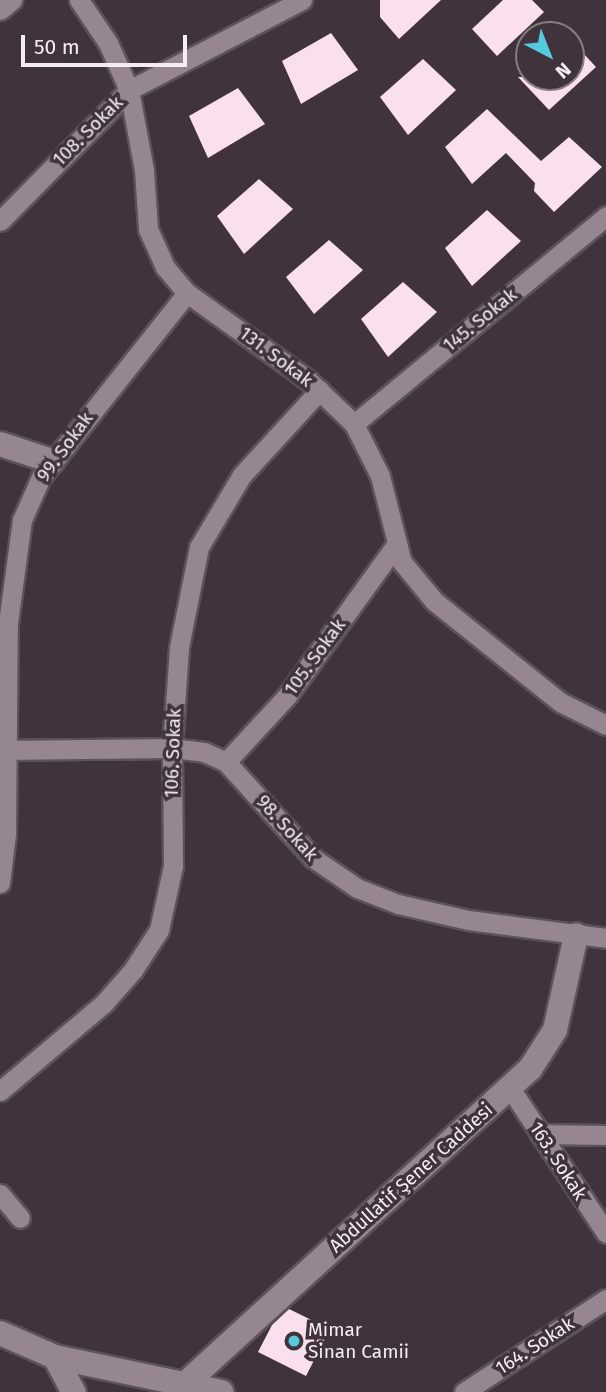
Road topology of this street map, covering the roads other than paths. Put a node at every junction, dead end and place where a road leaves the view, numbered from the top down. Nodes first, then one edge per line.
1 (12, 0) edge
2 (79, 0) edge
3 (302, 0) edge
4 (0, 10) edge
5 (129, 90) junction
6 (606, 216) edge
7 (0, 221) edge
8 (187, 293) junction
9 (320, 390) junction
10 (354, 424) junction
11 (0, 444) edge
12 (52, 461) junction
13 (396, 545) junction
14 (606, 725) edge
15 (172, 748) junction
16 (2, 749) edge
17 (226, 762) junction
18 (0, 883) edge
19 (576, 935) junction
20 (606, 938) edge
21 (510, 1088) junction
22 (0, 1091) edge
23 (540, 1134) junction
24 (606, 1135) edge
25 (0, 1194) edge
26 (20, 1218) dead end
27 (606, 1233) edge
28 (606, 1299) edge
29 (0, 1333) edge
30 (55, 1357) junction
31 (186, 1384) junction
32 (74, 1392) edge
33 (221, 1392) edge
34 (464, 1392) edge

1 - 4 street
2 - 5 street, 131. Sokak
3 - 5 street, 108. Sokak
5 - 7 street, 108. Sokak
5 - 8 street, 131. Sokak
6 - 10 street, 145. Sokak
8 - 9 street, 131. Sokak
8 - 12 street, 99. Sokak
9 - 10 street, 131. Sokak
9 - 15 street, 106. Sokak
10 - 13 street, 131. Sokak
11 - 12 street
12 - 16 street, 99. Sokak
13 - 14 street, 131. Sokak
13 - 17 street, 105. Sokak
15 - 16 street, 98. Sokak
15 - 17 street, 98. Sokak
15 - 22 street, 106. Sokak
16 - 18 street, 99. Sokak
17 - 19 street, 98. Sokak
19 - 20 street, 98. Sokak
19 - 21 street, Abdullatif Şener Caddesi
21 - 23 street, 163. Sokak
21 - 31 street, Abdullatif Şener Caddesi
23 - 24 street
23 - 27 street, 163. Sokak
25 - 26 street
28 - 34 street, 164. Sokak
29 - 30 street
30 - 31 street
30 - 32 street
31 - 33 street

